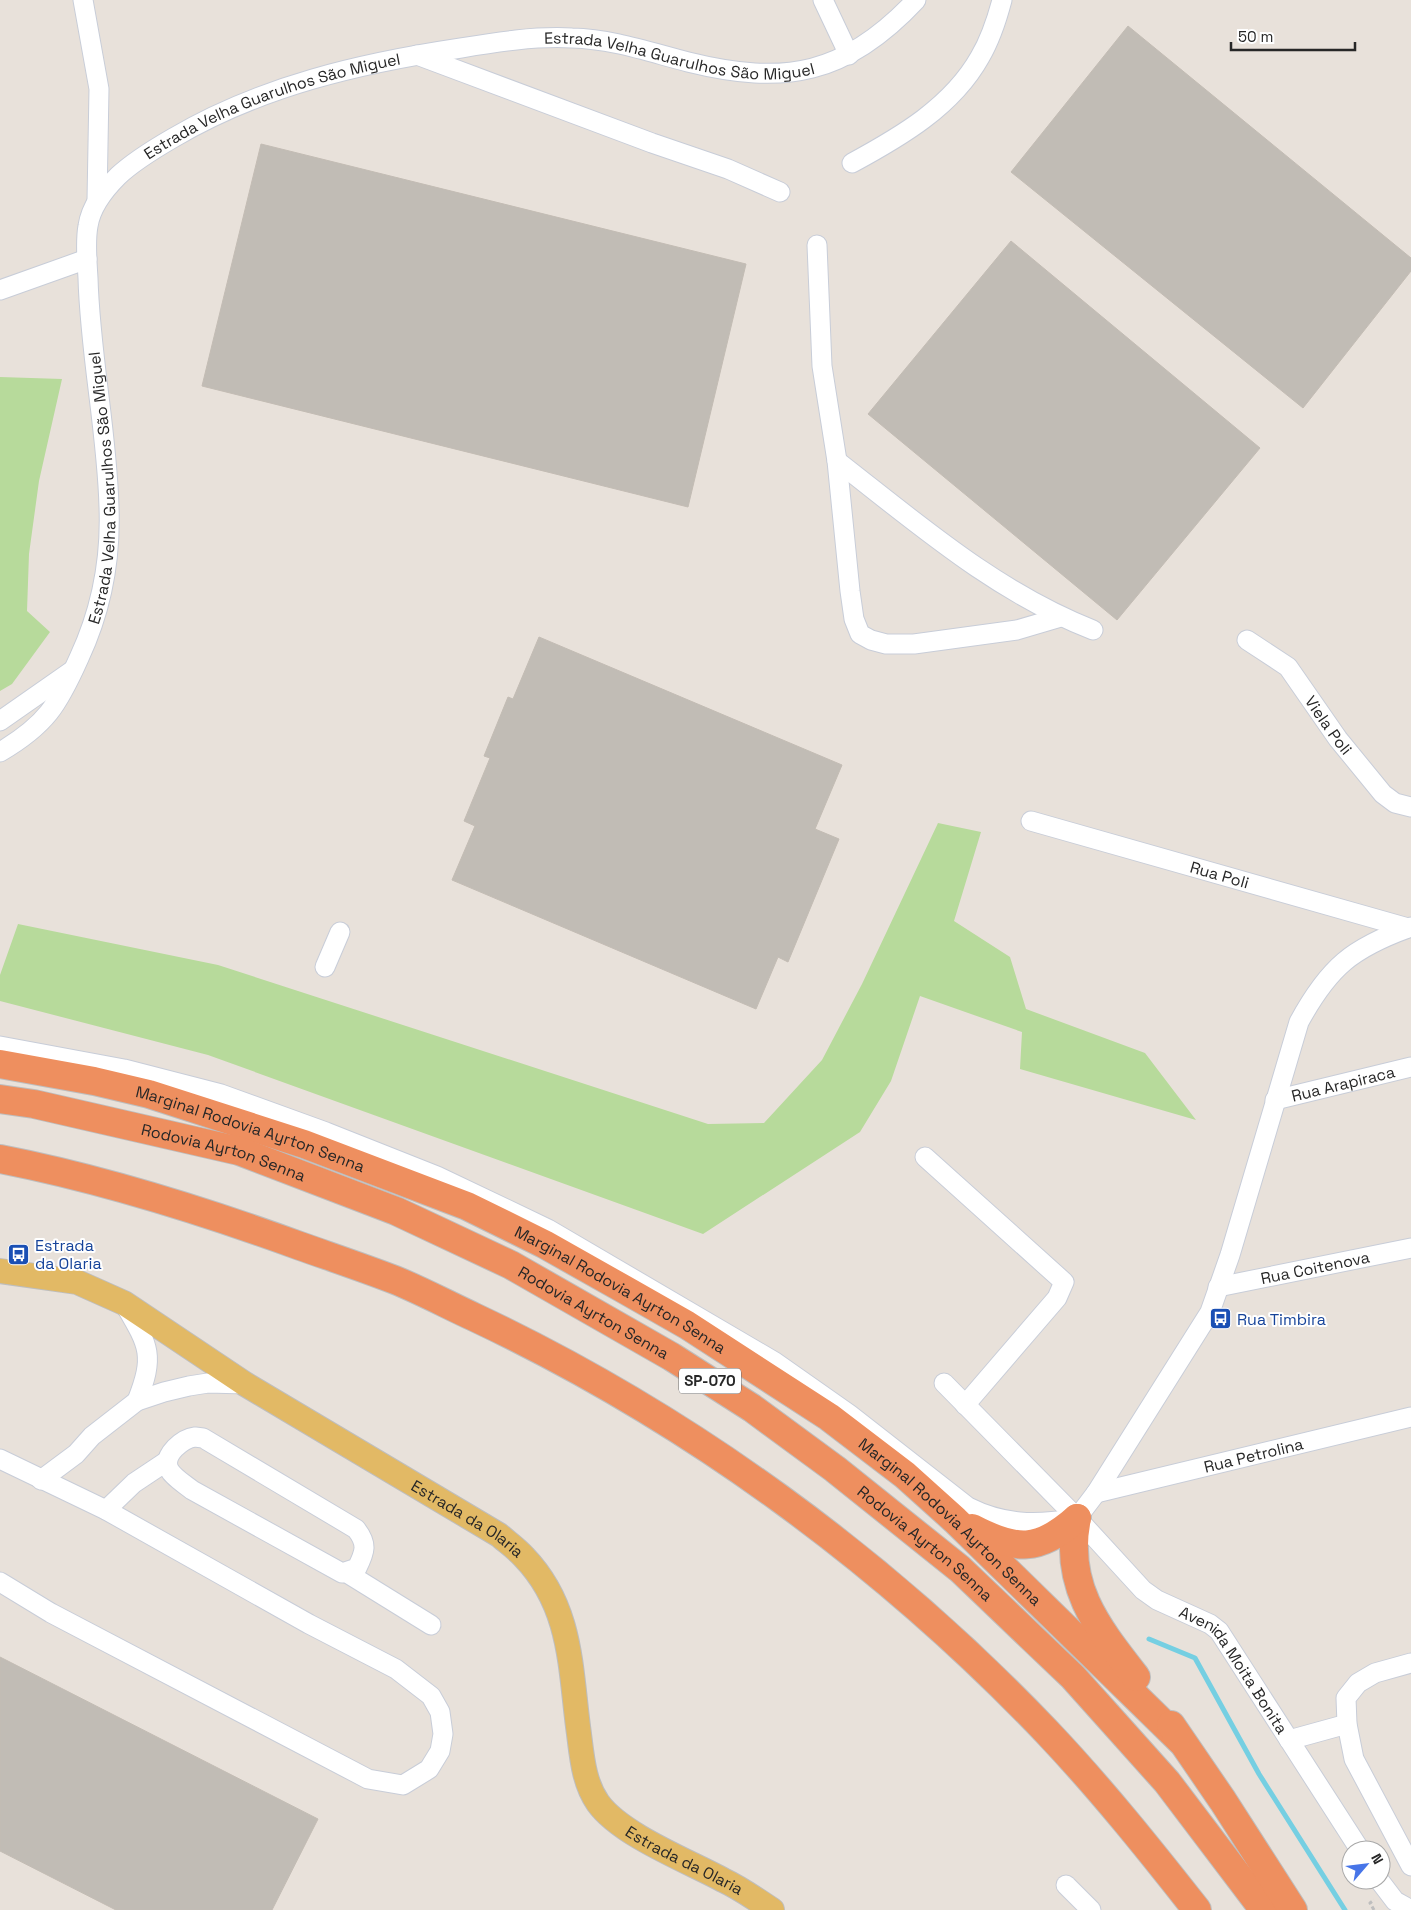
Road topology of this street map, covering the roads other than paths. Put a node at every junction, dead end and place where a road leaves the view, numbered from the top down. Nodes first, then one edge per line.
1 (83, 0) edge
2 (823, 0) edge
3 (916, 0) edge
4 (1002, 0) edge
5 (416, 55) junction
6 (849, 55) junction
7 (852, 163) dead end
8 (780, 192) dead end
9 (97, 200) junction
10 (818, 245) dead end
11 (87, 259) junction
12 (0, 290) edge
13 (837, 461) junction
14 (1062, 617) junction
15 (1093, 630) dead end
16 (1247, 640) dead end
17 (74, 670) junction
18 (0, 721) edge
19 (0, 752) edge
20 (1411, 807) edge
21 (1031, 821) dead end
22 (1410, 928) edge
23 (340, 932) dead end
24 (324, 967) dead end
25 (0, 1046) edge
26 (0, 1064) edge
27 (1411, 1067) edge
28 (0, 1099) edge
29 (1276, 1100) junction
30 (925, 1157) dead end
31 (0, 1159) edge
32 (1411, 1248) edge
33 (0, 1271) edge
34 (1218, 1287) junction
35 (124, 1303) junction
36 (944, 1383) dead end
37 (245, 1384) junction
38 (137, 1401) junction
39 (966, 1405) junction
40 (1411, 1417) edge
41 (0, 1459) edge
42 (167, 1462) junction
43 (41, 1480) junction
44 (1096, 1492) junction
45 (106, 1510) junction
46 (1078, 1518) junction
47 (955, 1520) junction
48 (347, 1573) junction
49 (0, 1582) edge
50 (431, 1626) dead end
51 (1411, 1663) edge
52 (1346, 1724) junction
53 (1289, 1740) junction
54 (1181, 1741) junction
55 (1354, 1840) edge
56 (1411, 1866) edge
57 (1066, 1886) dead end
58 (1387, 1890) edge
59 (772, 1910) edge
60 (1091, 1910) edge
61 (1197, 1910) edge
62 (1264, 1910) edge
63 (1293, 1910) edge
64 (1411, 1910) edge

1 - 9 street
2 - 6 street
3 - 6 street, Estrada Velha Guarulhos São Miguel
4 - 7 street
5 - 6 street, Estrada Velha Guarulhos São Miguel
5 - 8 street
5 - 9 street, Estrada Velha Guarulhos São Miguel
9 - 11 street, Estrada Velha Guarulhos São Miguel
10 - 13 street
11 - 12 street
11 - 17 street, Estrada Velha Guarulhos São Miguel
13 - 14 street
13 - 14 street
14 - 15 street
16 - 20 street, Viela Poli
17 - 18 street
17 - 19 street, Estrada Velha Guarulhos São Miguel
21 - 22 street, Rua Poli
22 - 29 street
23 - 24 street
25 - 46 street, Marginal Rodovia Ayrton Senna
26 - 47 highway, Marginal Rodovia Ayrton Senna
27 - 29 street, Rua Arapiraca
28 - 62 highway, Rodovia Ayrton Senna / SP-070
29 - 34 street
30 - 39 street
31 - 61 highway
32 - 34 street, Rua Coitenova
33 - 35 main road, Estrada da Olaria
34 - 44 street
35 - 37 main road, Estrada da Olaria
35 - 38 street
36 - 39 street, Avenida Moita Bonita
37 - 38 street
37 - 59 main road, Estrada da Olaria
38 - 43 street
39 - 46 street, Avenida Moita Bonita
40 - 44 street, Rua Petrolina
41 - 43 street
42 - 45 street
42 - 48 street
42 - 48 street
43 - 45 street
44 - 46 street
45 - 49 street
46 - 47 highway
46 - 53 street, Avenida Moita Bonita
46 - 54 highway
47 - 54 highway, Marginal Rodovia Ayrton Senna
48 - 50 street
51 - 52 street
52 - 53 street
52 - 56 street
53 - 55 street, Avenida Moita Bonita
54 - 63 highway
57 - 60 street
58 - 64 street

